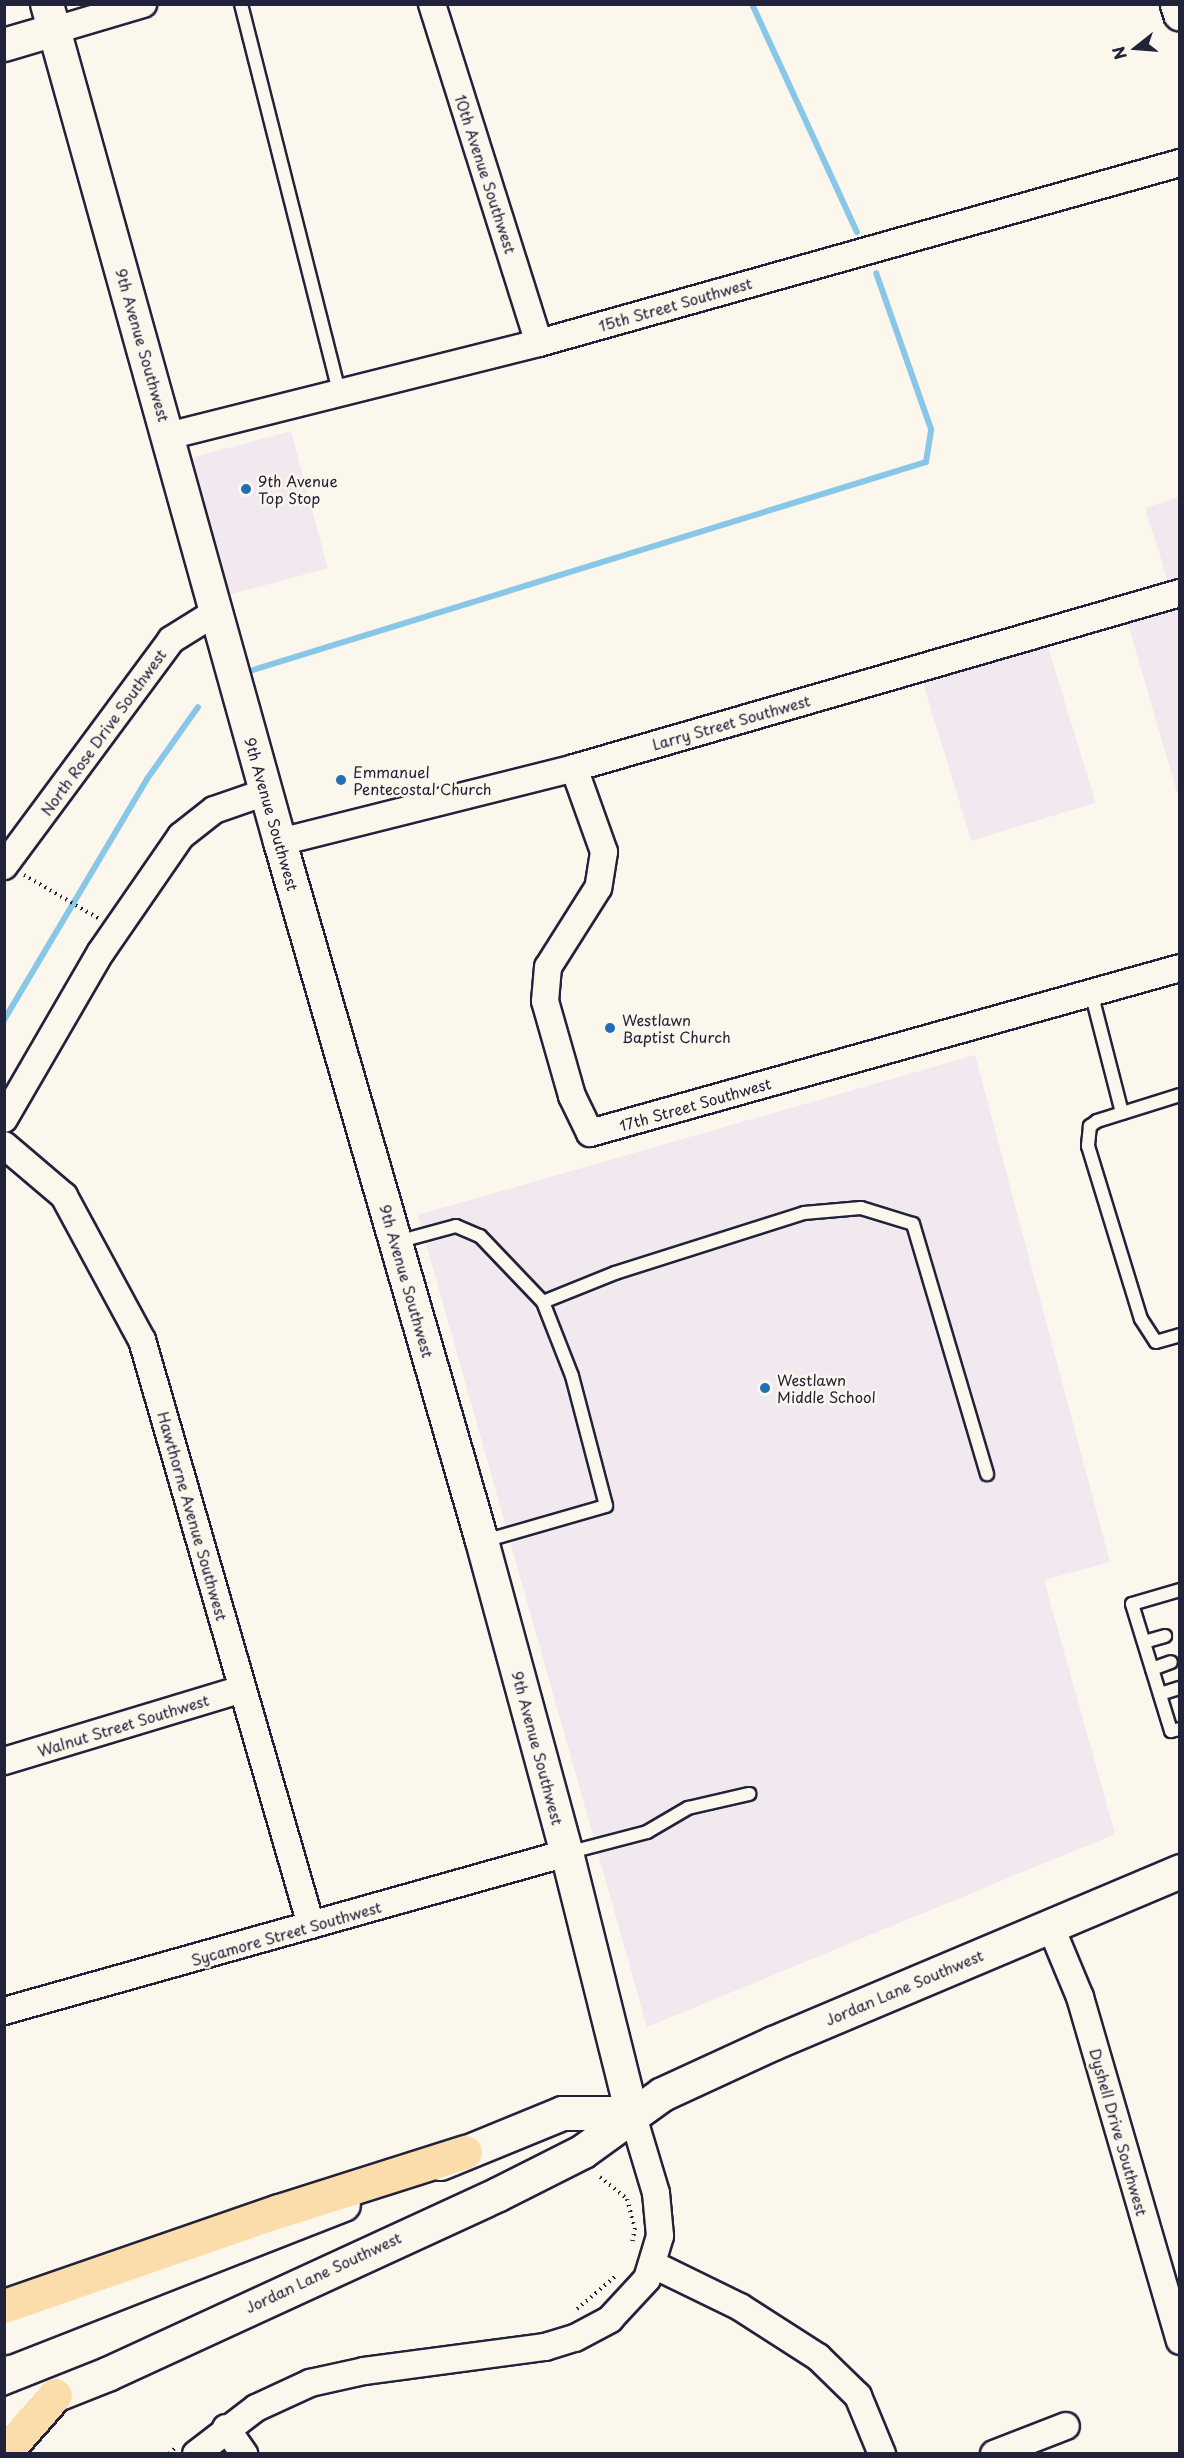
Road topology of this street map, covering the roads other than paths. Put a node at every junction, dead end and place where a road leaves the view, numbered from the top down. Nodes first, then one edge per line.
1 (143, 4) edge
2 (241, 4) edge
3 (432, 4) edge
4 (1177, 4) edge
5 (1179, 14) edge
6 (51, 17) edge
7 (4, 45) edge
8 (1179, 163) edge
9 (539, 343) junction
10 (339, 391) junction
11 (168, 436) junction
12 (1179, 593) edge
13 (216, 612) junction
14 (574, 768) junction
15 (266, 792) junction
16 (280, 842) junction
17 (5, 865) edge
18 (1179, 968) edge
19 (1091, 992) junction
20 (1179, 1095) edge
21 (1122, 1113) junction
22 (4, 1119) edge
23 (4, 1145) edge
24 (396, 1242) junction
25 (543, 1302) junction
26 (1179, 1335) edge
27 (987, 1474) dead end
28 (482, 1541) junction
29 (1179, 1590) edge
30 (1165, 1636) dead end
31 (1144, 1642) junction
32 (1171, 1662) dead end
33 (1152, 1669) junction
34 (1179, 1688) edge
35 (242, 1689) junction
36 (1160, 1694) junction
37 (1179, 1729) edge
38 (4, 1761) edge
39 (749, 1794) dead end
40 (567, 1853) junction
41 (1179, 1871) edge
42 (310, 1925) junction
43 (1050, 1925) junction
44 (4, 2011) edge
45 (632, 2113) junction
46 (465, 2152) junction
47 (654, 2265) junction
48 (4, 2306) edge
49 (4, 2337) edge
50 (1179, 2341) edge
51 (55, 2395) junction
52 (4, 2415) edge
53 (1066, 2426) dead end
54 (226, 2428) junction
55 (187, 2449) edge
56 (4, 2453) edge
57 (244, 2454) edge
58 (882, 2454) edge
59 (994, 2454) edge

1 - 6 street
2 - 10 lane
3 - 9 street, 10th Avenue Southwest
4 - 5 main road
6 - 7 street
6 - 11 street, 9th Avenue Southwest
8 - 9 street, 15th Street Southwest
9 - 10 street, 15th Street Southwest
10 - 11 street, 15th Street Southwest
11 - 13 street, 9th Avenue Southwest
12 - 14 street, Larry Street Southwest
13 - 15 street, 9th Avenue Southwest
13 - 17 street, North Rose Drive Southwest
14 - 16 street, Larry Street Southwest
14 - 19 street, 17th Street Southwest
15 - 16 street, 9th Avenue Southwest
15 - 22 street
16 - 24 street, 9th Avenue Southwest
18 - 19 street, 17th Street Southwest
19 - 21 lane
20 - 21 lane
21 - 26 lane
23 - 35 street, Hawthorne Avenue Southwest
24 - 25 lane
24 - 28 street, 9th Avenue Southwest
25 - 27 lane
25 - 28 lane
28 - 40 street, 9th Avenue Southwest
29 - 31 lane
30 - 31 lane
31 - 33 lane
32 - 33 lane
33 - 36 lane
34 - 36 lane
35 - 38 street, Walnut Street Southwest
35 - 42 street, Hawthorne Avenue Southwest
36 - 37 lane
39 - 40 lane
40 - 42 street, Sycamore Street Southwest
40 - 45 street, 9th Avenue Southwest
41 - 43 main road, Jordan Lane Southwest
42 - 44 street, Sycamore Street Southwest
43 - 45 main road, Jordan Lane Southwest
43 - 50 street, Dyshell Drive Southwest
45 - 46 main road
45 - 47 street, 9th Avenue Southwest
45 - 51 main road, Jordan Lane Southwest
46 - 48 main road
46 - 49 main road
47 - 54 street
47 - 58 street
51 - 52 main road, Jordan Lane Southwest
51 - 56 main road
53 - 59 street
54 - 55 street
54 - 57 street

